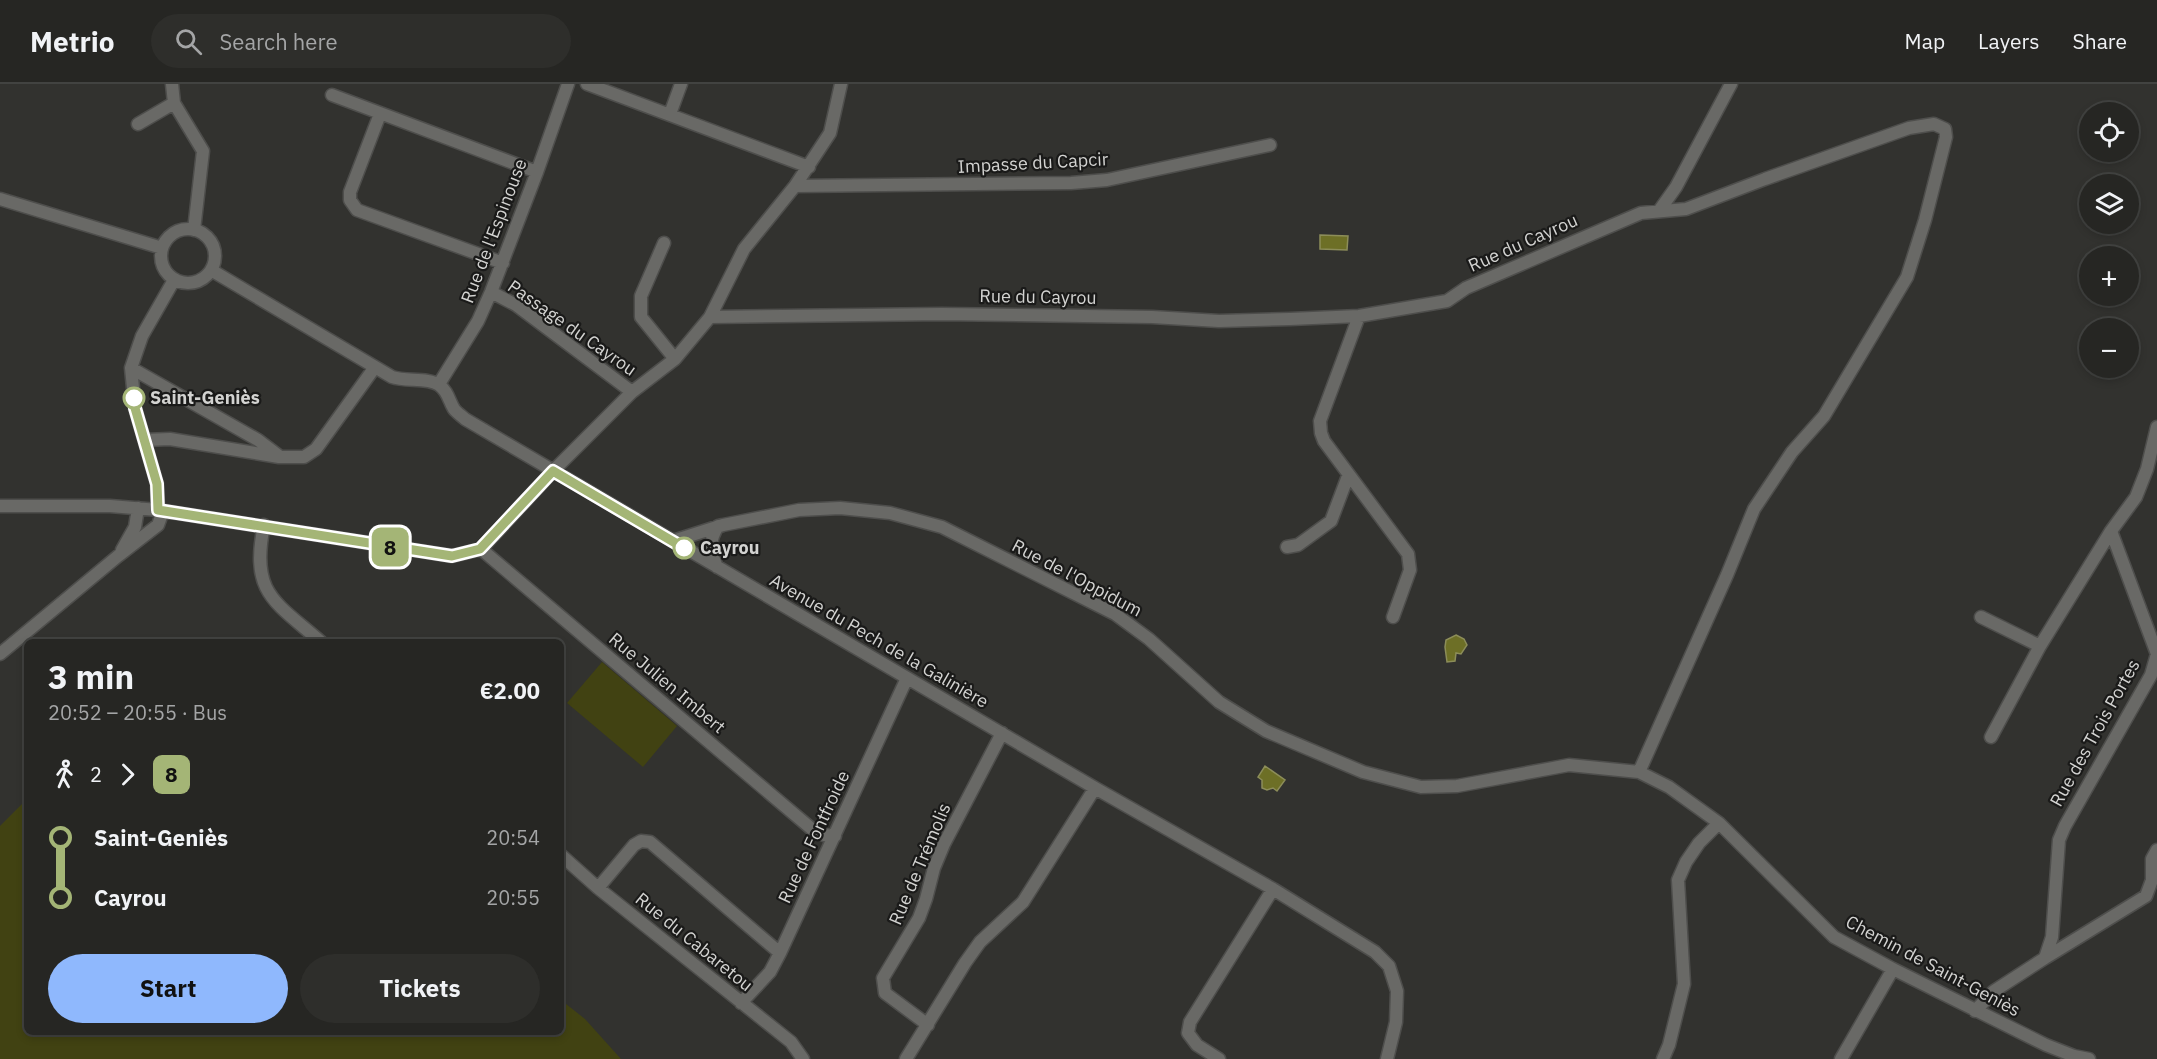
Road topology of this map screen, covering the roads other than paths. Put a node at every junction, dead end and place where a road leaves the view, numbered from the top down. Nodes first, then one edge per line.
1 (172, 84) edge
2 (568, 84) edge
3 (587, 84) edge
4 (681, 84) edge
5 (841, 84) edge
6 (1731, 84) edge
7 (332, 95) dead end
8 (174, 103) junction
9 (380, 114) junction
10 (670, 114) junction
11 (138, 124) dead end
12 (1270, 145) dead end
13 (809, 167) junction
14 (537, 172) junction
15 (795, 186) junction
16 (0, 199) edge
17 (1659, 212) junction
18 (194, 230) junction
19 (664, 243) dead end
20 (162, 248) junction
21 (503, 263) junction
22 (211, 270) junction
23 (174, 280) junction
24 (491, 292) junction
25 (1359, 316) junction
26 (710, 318) junction
27 (675, 359) junction
28 (375, 367) junction
29 (131, 368) junction
30 (439, 384) junction
31 (632, 392) junction
32 (2157, 427) edge
33 (145, 440) junction
34 (279, 457) junction
35 (553, 471) junction
36 (1348, 476) junction
37 (0, 506) edge
38 (138, 508) junction
39 (160, 510) junction
40 (264, 525) junction
41 (718, 526) junction
42 (2111, 531) junction
43 (673, 542) junction
44 (1287, 547) dead end
45 (480, 549) junction
46 (118, 556) junction
47 (717, 567) junction
48 (1393, 617) dead end
49 (1981, 617) dead end
50 (318, 639) edge
51 (2040, 646) junction
52 (0, 654) edge
53 (907, 678) junction
54 (1002, 733) junction
55 (1990, 737) dead end
56 (1639, 772) junction
57 (1421, 787) joint
58 (1095, 788) junction
59 (1719, 823) junction
60 (835, 836) junction
61 (2157, 850) edge
62 (564, 858) edge
63 (598, 888) junction
64 (1274, 889) junction
65 (780, 953) junction
66 (2045, 958) junction
67 (1893, 969) junction
68 (741, 1003) junction
69 (1975, 1011) junction
70 (928, 1025) junction
71 (803, 1059) edge
72 (906, 1059) edge
73 (1219, 1059) edge
74 (1387, 1059) edge
75 (1664, 1059) edge
76 (1841, 1059) edge
77 (2089, 1059) edge

1 - 8 street
2 - 14 street, Rue de l'Espinouse
3 - 10 street
4 - 10 street
5 - 13 street
6 - 17 street
7 - 9 street
8 - 11 street
8 - 18 street
9 - 14 street
9 - 21 street
10 - 13 street
12 - 15 street, Impasse du Capcir
13 - 15 street
14 - 21 street, Rue de l'Espinouse
15 - 26 street
16 - 20 street
17 - 25 street, Rue du Cayrou
17 - 56 street, Rue du Cayrou
18 - 20 street
18 - 22 street
19 - 27 street
20 - 23 street
21 - 24 street, Rue de l'Espinouse
22 - 23 street
22 - 28 street
23 - 29 street
24 - 30 street, Rue de l'Espinouse
24 - 31 street, Passage du Cayrou
25 - 26 street, Rue du Cayrou
25 - 36 street
26 - 27 street
27 - 31 street
28 - 30 street
28 - 34 street
29 - 33 street
29 - 34 street
30 - 35 street, Avenue du Pech de la Galinière
31 - 35 street
32 - 42 street
33 - 34 street
33 - 39 street
35 - 43 street, Avenue du Pech de la Galinière
35 - 45 street
36 - 44 street
36 - 48 street
37 - 38 street
38 - 39 street
38 - 46 street
39 - 40 street
39 - 46 street
40 - 45 street
40 - 50 street
41 - 43 street, Rue de l'Oppidum
41 - 47 street
41 - 57 street, Rue de l'Oppidum
42 - 51 street
42 - 66 street, Rue des Trois Portes
43 - 47 street, Avenue du Pech de la Galinière
45 - 60 street, Rue Julien Imbert
46 - 52 street
47 - 53 street, Avenue du Pech de la Galinière
49 - 51 street
51 - 55 street
53 - 54 street, Avenue du Pech de la Galinière
53 - 60 street, Rue de Fontfroide
54 - 58 street, Avenue du Pech de la Galinière
54 - 70 street, Rue de Trémolis
56 - 57 street, Chemin de Saint-Geniès
56 - 59 street, Chemin de Saint-Geniès
58 - 64 street, Avenue du Pech de la Galinière
58 - 70 street
59 - 67 street, Chemin de Saint-Geniès
59 - 75 street
60 - 65 street, Rue de Fontfroide
61 - 66 street
62 - 63 street, Rue du Cabaretou
63 - 65 street
63 - 68 street, Rue du Cabaretou
64 - 73 street
64 - 74 street, Avenue du Pech de la Galinière
65 - 68 street, Rue de Fontfroide
66 - 69 street
67 - 69 street, Chemin de Saint-Geniès
67 - 76 street
68 - 71 street, Rue du Cabaretou
69 - 77 street, Chemin de Saint-Geniès
70 - 72 street

